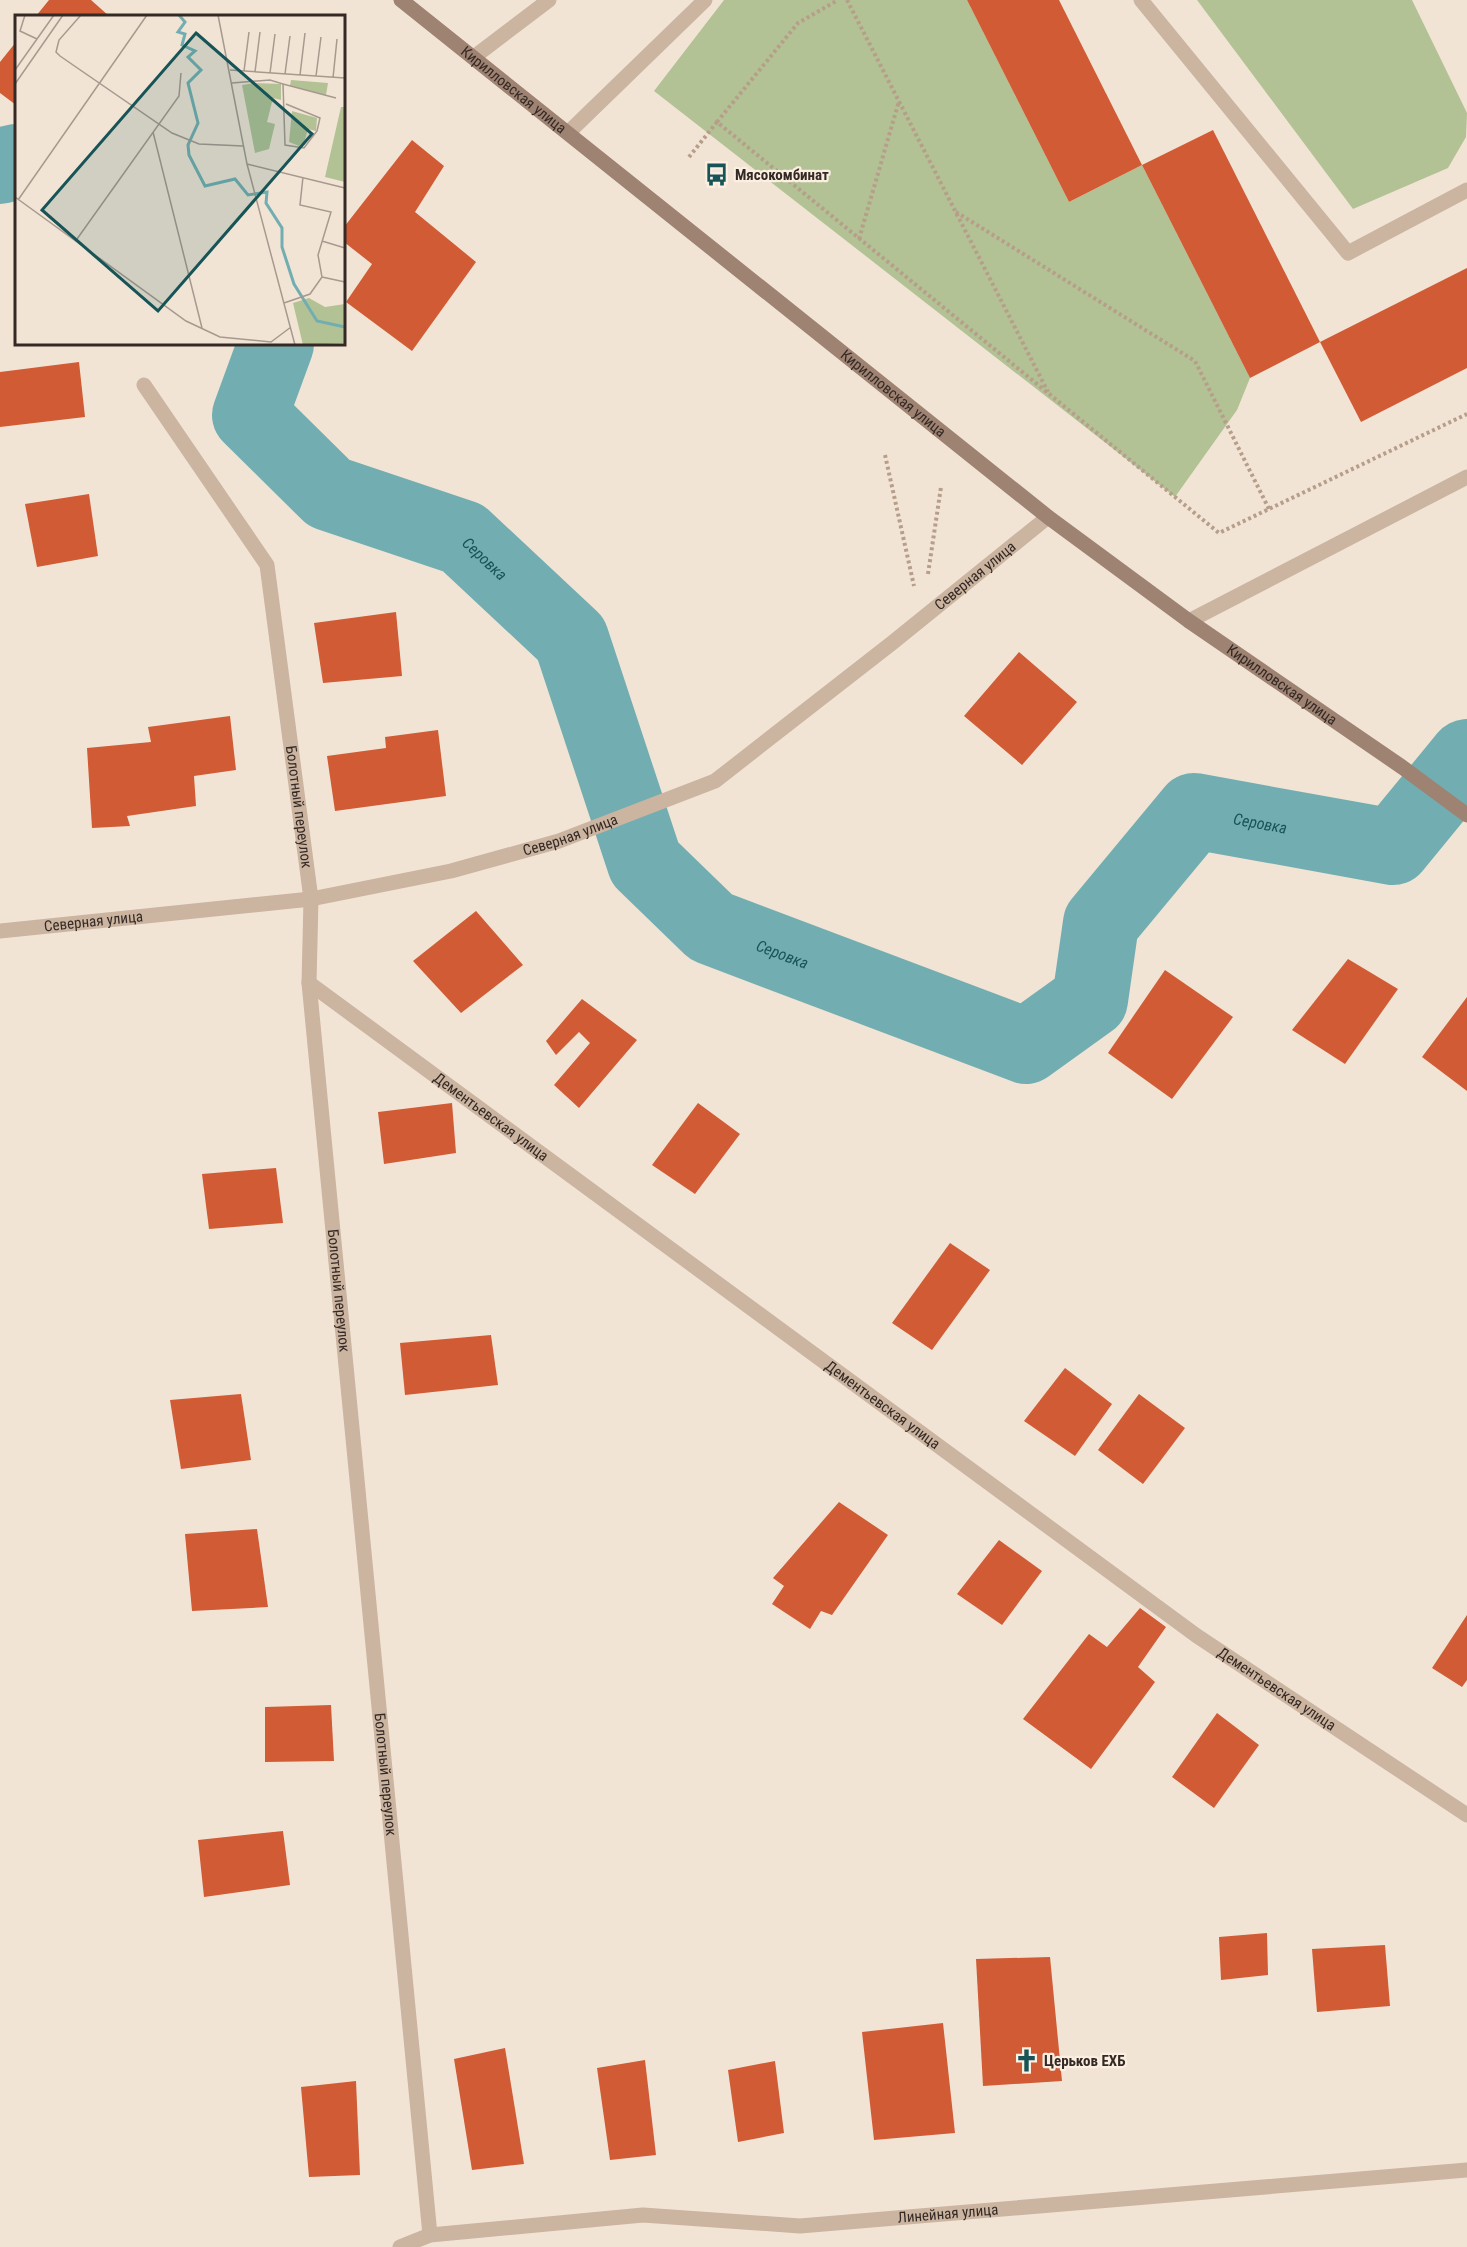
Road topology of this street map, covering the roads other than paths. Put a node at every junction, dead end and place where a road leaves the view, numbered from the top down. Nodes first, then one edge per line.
1 (400, 0) edge
2 (549, 0) edge
3 (705, 0) edge
4 (1141, 0) edge
5 (474, 57) junction
6 (568, 132) junction
7 (1467, 190) edge
8 (144, 385) dead end
9 (1467, 477) edge
10 (1048, 516) junction
11 (1190, 621) junction
12 (1467, 815) edge
13 (311, 898) junction
14 (0, 931) edge
15 (309, 983) junction
16 (1467, 1815) edge
17 (1467, 2170) edge
18 (430, 2235) junction
19 (400, 2247) edge

1 - 5 main road, Кирилловская улица
2 - 5 street
3 - 6 street
4 - 7 street
5 - 6 main road, Кирилловская улица
6 - 10 main road, Кирилловская улица
8 - 13 street, Болотный переулок
9 - 11 street
10 - 11 main road, Кирилловская улица
10 - 13 street, Северная улица
11 - 12 main road, Кирилловская улица
13 - 14 street, Северная улица
13 - 15 street, Болотный переулок
15 - 16 street, Дементьевская улица
15 - 18 street, Болотный переулок
17 - 18 street, Линейная улица
18 - 19 street, Линейная улица

